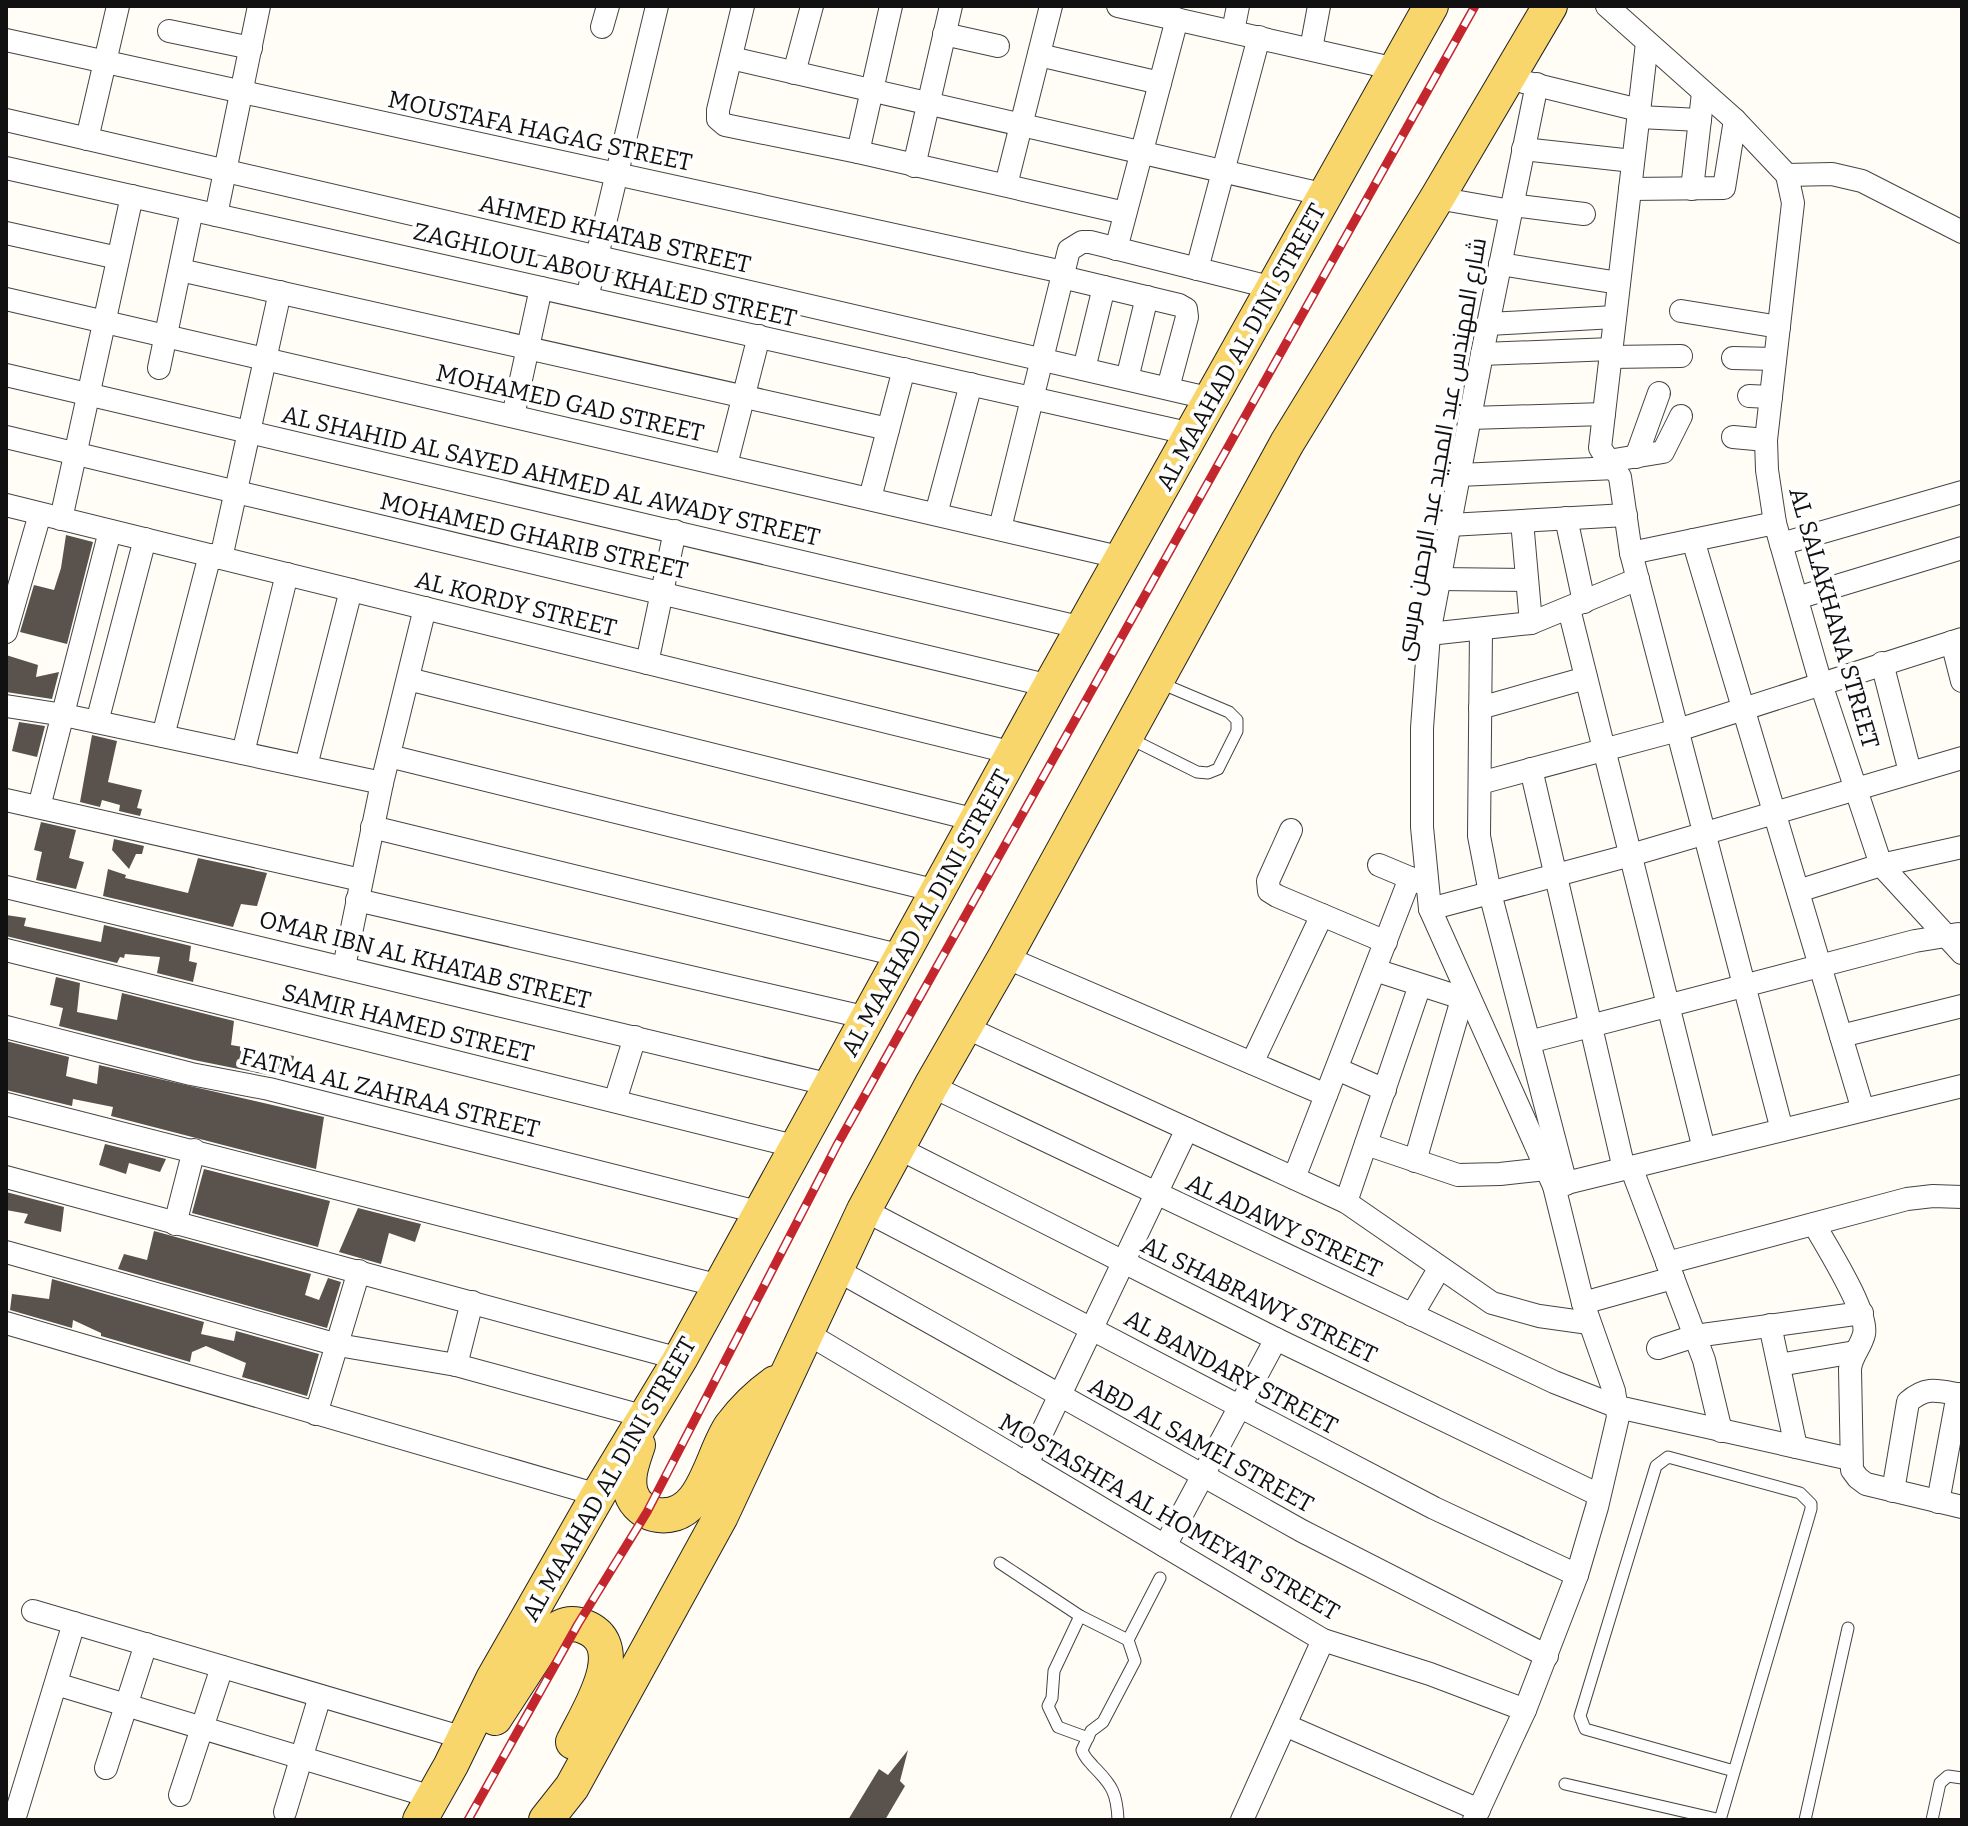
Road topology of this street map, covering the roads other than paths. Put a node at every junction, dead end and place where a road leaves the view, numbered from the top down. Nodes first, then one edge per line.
1 (118, 6) edge
2 (259, 6) edge
3 (657, 6) edge
4 (743, 6) edge
5 (812, 6) edge
6 (891, 6) edge
7 (951, 6) edge
8 (1051, 6) edge
9 (1238, 6) edge
10 (1319, 6) edge
11 (1431, 6) edge
12 (1550, 6) edge
13 (1607, 6) edge
14 (1127, 7) edge
15 (1177, 19) junction
16 (169, 31) dead end
17 (1233, 31) junction
18 (944, 34) junction
19 (1259, 37) junction
20 (6, 40) edge
21 (1647, 43) junction
22 (998, 46) dead end
23 (251, 48) junction
24 (1311, 49) junction
25 (1039, 55) junction
26 (731, 58) junction
27 (105, 62) junction
28 (1396, 69) junction
29 (794, 73) junction
30 (1522, 81) junction
31 (1160, 83) junction
32 (871, 89) junction
33 (242, 92) junction
34 (1703, 93) junction
35 (929, 103) junction
36 (1639, 113) junction
37 (6, 120) edge
38 (1700, 120) junction
39 (1735, 120) junction
40 (1021, 124) junction
41 (87, 139) junction
42 (1523, 149) junction
43 (858, 152) junction
44 (1141, 152) junction
45 (1633, 161) junction
46 (914, 166) junction
47 (6, 168) edge
48 (225, 171) junction
49 (1223, 171) junction
50 (617, 174) junction
51 (1787, 175) junction
52 (1006, 185) junction
53 (1630, 189) junction
54 (1692, 189) junction
55 (1326, 195) junction
56 (132, 196) junction
57 (1437, 198) junction
58 (1512, 208) junction
59 (192, 210) junction
60 (1125, 213) junction
61 (1584, 214) dead end
62 (216, 215) junction
63 (1962, 232) edge
64 (6, 233) edge
65 (1116, 249) junction
66 (597, 257) junction
67 (118, 258) junction
68 (1500, 264) junction
69 (1197, 269) junction
70 (180, 270) junction
71 (1063, 275) junction
72 (1619, 283) junction
73 (1104, 287) junction
74 (541, 288) junction
75 (1274, 288) junction
76 (280, 292) junction
77 (1147, 297) junction
78 (587, 298) junction
79 (6, 299) edge
80 (1681, 311) dead end
81 (1615, 317) junction
82 (105, 322) junction
83 (1488, 324) junction
84 (1779, 327) junction
85 (166, 336) junction
86 (759, 336) junction
87 (528, 348) junction
88 (1611, 353) junction
89 (1482, 354) junction
90 (1681, 356) dead end
91 (1733, 358) dead end
92 (265, 359) junction
93 (1042, 359) junction
94 (1775, 359) junction
95 (159, 368) dead end
96 (904, 369) junction
97 (1084, 369) junction
98 (6, 375) edge
99 (1127, 379) junction
100 (971, 384) junction
101 (1168, 388) junction
102 (1659, 393) dead end
103 (88, 394) junction
104 (744, 396) junction
105 (1032, 397) junction
106 (1212, 399) junction
107 (1604, 414) junction
108 (513, 416) junction
109 (1681, 416) dead end
110 (1470, 418) junction
111 (888, 429) junction
112 (249, 432) junction
113 (1192, 434) junction
114 (6, 437) edge
115 (1733, 437) dead end
116 (1766, 440) junction
117 (76, 453) junction
118 (1636, 457) junction
119 (726, 465) junction
120 (1612, 465) junction
121 (1459, 475) junction
122 (236, 492) junction
123 (1962, 492) edge
124 (870, 498) junction
125 (6, 505) edge
126 (936, 514) junction
127 (1626, 515) junction
128 (51, 516) junction
129 (1566, 518) junction
130 (1522, 521) junction
131 (1450, 525) junction
132 (1000, 528) junction
133 (110, 531) junction
134 (675, 531) junction
135 (1778, 534) junction
136 (145, 539) junction
137 (1693, 540) junction
138 (1962, 548) edge
139 (1631, 553) junction
140 (215, 557) junction
141 (1123, 558) junction
142 (287, 574) junction
143 (1439, 579) junction
144 (1638, 579) junction
145 (1527, 580) junction
146 (351, 590) junction
147 (662, 593) junction
148 (1797, 598) junction
149 (1576, 605) junction
150 (425, 608) junction
151 (1531, 623) junction
152 (1083, 628) junction
153 (1481, 630) junction
154 (6, 632) edge
155 (1429, 634) junction
156 (1957, 640) edge
157 (647, 663) junction
158 (1882, 663) junction
159 (1586, 678) junction
160 (408, 679) junction
161 (1155, 681) junction
162 (1962, 681) edge
163 (1821, 684) junction
164 (1050, 686) junction
165 (6, 706) edge
166 (1480, 708) junction
167 (1743, 708) junction
168 (64, 715) junction
169 (97, 722) junction
170 (1678, 730) junction
171 (163, 736) junction
172 (1125, 736) junction
173 (1604, 750) junction
174 (243, 753) junction
175 (1013, 753) junction
176 (389, 756) junction
177 (1962, 758) edge
178 (306, 766) junction
179 (1531, 769) junction
180 (1910, 772) junction
181 (382, 783) junction
182 (1480, 783) junction
183 (1855, 788) junction
184 (6, 800) edge
185 (39, 807) junction
186 (1774, 812) junction
187 (976, 820) junction
188 (372, 827) junction
189 (1291, 830) dead end
190 (1704, 833) junction
191 (1962, 847) edge
192 (1631, 855) junction
193 (1379, 865) dead end
194 (1881, 865) junction
195 (1556, 875) junction
196 (1419, 882) junction
197 (6, 887) edge
198 (359, 890) junction
199 (937, 891) junction
200 (1798, 891) junction
201 (1490, 893) junction
202 (1430, 909) junction
203 (1322, 915) junction
204 (1957, 940) edge
205 (1386, 942) junction
206 (6, 950) edge
207 (902, 956) junction
208 (1005, 957) junction
209 (1820, 966) junction
210 (344, 967) junction
211 (1375, 970) junction
212 (1420, 985) junction
213 (1744, 986) junction
214 (1464, 994) junction
215 (1668, 1006) junction
216 (1962, 1006) edge
217 (868, 1018) junction
218 (1591, 1026) junction
219 (6, 1027) edge
220 (965, 1027) junction
221 (1841, 1036) junction
222 (635, 1037) junction
223 (1529, 1042) junction
224 (1252, 1063) junction
225 (1337, 1069) junction
226 (831, 1085) junction
227 (931, 1086) junction
228 (1962, 1086) edge
229 (1385, 1090) junction
230 (1326, 1095) junction
231 (615, 1101) junction
232 (6, 1104) edge
233 (1863, 1110) junction
234 (1187, 1129) junction
235 (1782, 1130) junction
236 (1366, 1144) junction
237 (798, 1147) junction
238 (898, 1148) junction
239 (1704, 1149) junction
240 (194, 1150) junction
241 (1415, 1161) junction
242 (1627, 1168) junction
243 (6, 1177) edge
244 (1294, 1178) junction
245 (1555, 1179) junction
246 (1156, 1195) junction
247 (1962, 1197) edge
248 (1346, 1202) junction
249 (864, 1210) junction
250 (762, 1213) junction
251 (175, 1224) junction
252 (1814, 1224) junction
253 (6, 1252) edge
254 (1124, 1262) junction
255 (835, 1269) junction
256 (1439, 1269) junction
257 (359, 1271) junction
258 (1670, 1271) junction
259 (720, 1286) junction
260 (472, 1302) junction
261 (1586, 1313) junction
262 (1862, 1313) junction
263 (1412, 1315) junction
264 (6, 1323) edge
265 (1770, 1325) junction
266 (1092, 1328) junction
267 (805, 1332) junction
268 (1695, 1336) junction
269 (1276, 1339) junction
270 (338, 1345) junction
271 (1658, 1348) dead end
272 (1855, 1352) junction
273 (680, 1359) junction
274 (456, 1365) junction
275 (1779, 1365) junction
276 (785, 1376) junction
277 (1960, 1394) edge
278 (1060, 1396) junction
279 (1241, 1406) junction
280 (1618, 1407) junction
281 (316, 1414) junction
282 (646, 1417) junction
283 (1721, 1431) junction
284 (1796, 1447) junction
285 (1850, 1459) junction
286 (1027, 1464) junction
287 (1203, 1476) junction
288 (1893, 1491) junction
289 (598, 1495) junction
290 (1599, 1495) junction
291 (1938, 1502) junction
292 (1962, 1507) edge
293 (1165, 1546) junction
294 (1000, 1563) dead end
295 (1577, 1575) junction
296 (1160, 1578) dead end
297 (33, 1611) dead end
298 (1080, 1616) junction
299 (74, 1623) junction
300 (1848, 1628) dead end
301 (1128, 1640) junction
302 (1323, 1640) junction
303 (146, 1644) junction
304 (1547, 1656) junction
305 (222, 1667) junction
306 (56, 1684) junction
307 (320, 1696) junction
308 (127, 1705) junction
309 (1525, 1710) junction
310 (1285, 1725) junction
311 (202, 1728) junction
312 (1088, 1738) junction
313 (458, 1752) junction
314 (301, 1758) junction
315 (106, 1768) dead end
316 (1734, 1771) junction
317 (1962, 1778) edge
318 (1565, 1784) dead end
319 (180, 1795) dead end
320 (426, 1808) edge
321 (285, 1812) dead end
322 (1476, 1815) edge
323 (14, 1820) edge
324 (531, 1820) edge
325 (546, 1820) edge
326 (1118, 1820) edge
327 (1242, 1820) edge
328 (1720, 1820) edge
329 (1805, 1820) edge
330 (1932, 1820) edge

1 - 27 street
2 - 23 street
3 - 50 street
4 - 26 street
5 - 29 street
6 - 32 street
7 - 18 street
8 - 25 street
9 - 17 street
10 - 24 street
11 - 28 main road, AL MAAHAD AL DINI STREET
12 - 30 main road
13 - 21 street
14 - 15 street
15 - 17 street
15 - 31 street
16 - 23 street
17 - 19 street
18 - 22 street
18 - 35 street
19 - 24 street
19 - 49 street
20 - 27 street, MOUSTAFA HAGAG STREET
21 - 34 street
21 - 36 street
23 - 33 street
24 - 28 street
25 - 31 street
25 - 40 street
26 - 29 street
26 - 43 street
27 - 33 street, MOUSTAFA HAGAG STREET
27 - 41 street
28 - 55 main road, AL MAAHAD AL DINI STREET
29 - 32 street
30 - 36 street
30 - 42 street, شارع المهندس عبد المجيد عبد الرحمن مرسى
30 - 57 main road
31 - 44 street
32 - 35 street
32 - 43 street
33 - 48 street
33 - 50 street, MOUSTAFA HAGAG STREET
34 - 38 street
34 - 39 street
35 - 40 street
35 - 46 street
36 - 38 street
36 - 45 street
37 - 41 street, AHMED KHATAB STREET
38 - 54 street
39 - 51 street
39 - 54 street
40 - 44 street
40 - 52 street
41 - 48 street, AHMED KHATAB STREET
42 - 45 street
42 - 58 street, شارع المهندس عبد المجيد عبد الرحمن مرسى
43 - 46 street
44 - 49 street
44 - 60 street
45 - 53 street
46 - 52 street
47 - 56 street, ZAGHLOUL ABOU KHALED STREET
48 - 62 street
48 - 66 street, AHMED KHATAB STREET
49 - 55 street
49 - 69 street
50 - 66 street
50 - 71 street, MOUSTAFA HAGAG STREET
51 - 63 street
51 - 84 street, AL SALAKHANA STREET
52 - 60 street
53 - 54 street
53 - 72 street
55 - 75 main road, AL MAAHAD AL DINI STREET
56 - 59 street, ZAGHLOUL ABOU KHALED STREET
56 - 67 street
57 - 58 street
57 - 161 main road
58 - 61 street
58 - 68 street, شارع المهندس عبد المجيد عبد الرحمن مرسى
59 - 62 street, ZAGHLOUL ABOU KHALED STREET
59 - 70 street
60 - 65 street
62 - 74 street, ZAGHLOUL ABOU KHALED STREET
64 - 67 street
65 - 69 street
65 - 71 street
66 - 78 street
66 - 93 street, AHMED KHATAB STREET
67 - 82 street
68 - 72 street
68 - 83 street, شارع المهندس عبد المجيد عبد الرحمن مرسى
69 - 75 street
70 - 76 street
70 - 85 street
71 - 73 street, MOUSTAFA HAGAG STREET
71 - 93 street
72 - 81 street
73 - 77 street, MOUSTAFA HAGAG STREET
73 - 97 street
74 - 78 street, ZAGHLOUL ABOU KHALED STREET
74 - 87 street
75 - 106 main road, AL MAAHAD AL DINI STREET
76 - 87 street
76 - 92 street
77 - 99 street
77 - 101 street, MOUSTAFA HAGAG STREET
78 - 86 street, ZAGHLOUL ABOU KHALED STREET
79 - 82 street, MOHAMED GAD STREET
80 - 84 street
81 - 83 street
81 - 88 street
82 - 85 street, MOHAMED GAD STREET
82 - 103 street
83 - 89 street, شارع المهندس عبد المجيد عبد الرحمن مرسى
84 - 94 street, AL SALAKHANA STREET
85 - 92 street, MOHAMED GAD STREET
85 - 95 street
86 - 96 street, ZAGHLOUL ABOU KHALED STREET
86 - 104 street
87 - 104 street
87 - 108 street
88 - 89 street
88 - 90 street
88 - 107 street
89 - 110 street, شارع المهندس عبد المجيد عبد الرحمن مرسى
91 - 94 street
92 - 108 street, MOHAMED GAD STREET
92 - 112 street
93 - 97 street, AHMED KHATAB STREET
93 - 105 street
94 - 116 street, AL SALAKHANA STREET
96 - 100 street, ZAGHLOUL ABOU KHALED STREET
96 - 111 street
97 - 99 street, AHMED KHATAB STREET
98 - 103 street, AL SHAHID AL SAYED AHMED AL AWADY STREET
99 - 101 street, AHMED KHATAB STREET
100 - 105 street, ZAGHLOUL ABOU KHALED STREET
100 - 126 street
101 - 106 street, AHMED KHATAB STREET
102 - 118 street
103 - 112 street, AL SHAHID AL SAYED AHMED AL AWADY STREET
103 - 117 street
104 - 111 street
104 - 119 street
105 - 113 street, ZAGHLOUL ABOU KHALED STREET
105 - 132 street
106 - 113 main road, AL MAAHAD AL DINI STREET
107 - 110 street
107 - 120 street
108 - 119 street, MOHAMED GAD STREET
109 - 118 street
110 - 121 street, شارع المهندس عبد المجيد عبد الرحمن مرسى
111 - 124 street
112 - 122 street
112 - 134 street, AL SHAHID AL SAYED AHMED AL AWADY STREET
113 - 141 main road, AL MAAHAD AL DINI STREET
114 - 117 street, MOHAMED GHARIB STREET
115 - 116 street
116 - 135 street, AL SALAKHANA STREET
117 - 122 street, MOHAMED GHARIB STREET
117 - 128 street
118 - 120 street
119 - 124 street, MOHAMED GAD STREET
120 - 121 street
120 - 127 street
121 - 131 street, شارع المهندس عبد المجيد عبد الرحمن مرسى
122 - 140 street
122 - 147 street, MOHAMED GHARIB STREET
123 - 135 street
124 - 126 street, MOHAMED GAD STREET
125 - 128 street, AL KORDY STREET
126 - 132 street, MOHAMED GAD STREET
127 - 129 street
127 - 139 street
128 - 133 street, AL KORDY STREET
128 - 154 street
129 - 130 street
129 - 149 street
130 - 131 street
130 - 145 street
131 - 143 street, شارع المهندس عبد المجيد عبد الرحمن مرسى
132 - 141 street, MOHAMED GAD STREET
133 - 136 street, AL KORDY STREET
133 - 168 street
134 - 147 street
134 - 152 street, AL SHAHID AL SAYED AHMED AL AWADY STREET
135 - 137 street
135 - 148 street, AL SALAKHANA STREET
136 - 140 street, AL KORDY STREET
136 - 169 street
137 - 139 street
137 - 167 street
138 - 148 street
139 - 144 street
140 - 142 street, AL KORDY STREET
140 - 171 street
141 - 152 main road, AL MAAHAD AL DINI STREET
142 - 146 street, AL KORDY STREET
142 - 174 street
143 - 145 street
143 - 155 street, شارع المهندس عبد المجيد عبد الرحمن مرسى
144 - 149 street
144 - 170 street
145 - 151 street
146 - 150 street, AL KORDY STREET
146 - 178 street
147 - 157 street
147 - 164 street, MOHAMED GHARIB STREET
148 - 163 street, AL SALAKHANA STREET
149 - 151 street
149 - 159 street
150 - 157 street, AL KORDY STREET
150 - 160 street
151 - 153 street
152 - 164 main road, AL MAAHAD AL DINI STREET
153 - 155 street
153 - 166 street
155 - 196 street, شارع المهندس عبد المجيد عبد الرحمن مرسى
156 - 158 street
156 - 162 street
157 - 175 street, AL KORDY STREET
158 - 163 street
158 - 180 street
159 - 166 street
159 - 173 street
160 - 176 street
160 - 187 street
161 - 172 main road
161 - 172 lane
163 - 167 street
163 - 183 street, AL SALAKHANA STREET
164 - 175 main road, AL MAAHAD AL DINI STREET
165 - 168 street
166 - 182 street
167 - 170 street
167 - 186 street
168 - 169 street
168 - 185 street
169 - 171 street
170 - 173 street
170 - 190 street
171 - 174 street
172 - 208 main road
173 - 179 street
173 - 192 street
174 - 178 street
175 - 187 main road, AL MAAHAD AL DINI STREET
176 - 181 street
176 - 199 street
177 - 180 street
178 - 181 street
179 - 182 street
179 - 195 street
180 - 183 street
181 - 188 street
182 - 201 street
183 - 186 street
183 - 194 street, AL SALAKHANA STREET
184 - 185 street
185 - 198 street
186 - 190 street
186 - 200 street
187 - 199 main road, AL MAAHAD AL DINI STREET
188 - 198 street
188 - 207 street
189 - 203 street
190 - 192 street
190 - 213 street
191 - 194 street
192 - 195 street
192 - 215 street
193 - 196 street
194 - 200 street
194 - 204 street, AL SALAKHANA STREET
195 - 201 street
195 - 218 street
196 - 202 street, شارع المهندس عبد المجيد عبد الرحمن مرسى
196 - 205 street
197 - 210 street, OMAR IBN AL KHATAB STREET
198 - 210 street
198 - 217 street
199 - 207 main road, AL MAAHAD AL DINI STREET
200 - 209 street
201 - 202 street
201 - 223 street
202 - 214 street, شارع المهندس عبد المجيد عبد الرحمن مرسى
203 - 205 street
203 - 224 street
204 - 209 street
205 - 211 street
206 - 231 street, SAMIR HAMED STREET
207 - 217 main road, AL MAAHAD AL DINI STREET
208 - 220 main road
208 - 224 street
209 - 213 street
209 - 221 street
210 - 222 street, OMAR IBN AL KHATAB STREET
211 - 212 street
211 - 225 street
212 - 214 street
212 - 229 street
213 - 215 street
213 - 235 street
214 - 241 street
214 - 245 street, شارع المهندس عبد المجيد عبد الرحمن مرسى
215 - 218 street
215 - 239 street
216 - 221 street
217 - 226 main road, AL MAAHAD AL DINI STREET
218 - 223 street
218 - 242 street
219 - 250 street, FATMA AL ZAHRAA STREET
220 - 227 main road
220 - 234 street
221 - 233 street
222 - 226 street, OMAR IBN AL KHATAB STREET
222 - 231 street
223 - 245 street
224 - 230 street
225 - 229 street
225 - 230 street
226 - 237 main road, AL MAAHAD AL DINI STREET
227 - 238 main road
227 - 246 street, AL ADAWY STREET
228 - 233 street
229 - 236 street
230 - 244 street
231 - 237 street, SAMIR HAMED STREET
232 - 240 street
233 - 235 street
234 - 244 street
234 - 246 street
235 - 239 street
236 - 241 street
236 - 248 street
237 - 250 main road, AL MAAHAD AL DINI STREET
238 - 249 main road
238 - 254 street, AL SHABRAWY STREET
239 - 242 street
240 - 251 street
240 - 259 street
241 - 245 street
242 - 245 street
242 - 258 street
243 - 251 street
244 - 248 street
245 - 261 street, شارع المهندس عبد المجيد عبد الرحمن مرسى
246 - 254 street
246 - 263 street, AL ADAWY STREET
247 - 252 street
248 - 256 street
249 - 255 main road
249 - 266 street, AL BANDARY STREET
250 - 259 main road, AL MAAHAD AL DINI STREET
251 - 257 street
252 - 258 street
252 - 262 street
253 - 270 street
254 - 266 street
254 - 269 street, AL SHABRAWY STREET
255 - 267 main road
255 - 278 street, ABD AL SAMEI STREET
256 - 261 street
256 - 263 street
257 - 260 street
257 - 270 street
258 - 261 street
258 - 268 street
259 - 273 main road, AL MAAHAD AL DINI STREET
260 - 273 street
260 - 274 street
261 - 280 street, شارع المهندس عبد المجيد عبد الرحمن مرسى
262 - 265 street
262 - 272 street
263 - 280 street, AL ADAWY STREET
264 - 281 street
265 - 268 street
265 - 275 street
266 - 278 street
266 - 279 street, AL BANDARY STREET
267 - 276 main road
267 - 286 street, MOSTASHFA AL HOMEYAT STREET
268 - 271 street
268 - 283 street
269 - 279 street
269 - 290 street, AL SHABRAWY STREET
270 - 274 street
270 - 281 street
272 - 275 street
272 - 285 street
273 - 282 main road, AL MAAHAD AL DINI STREET
274 - 282 street
275 - 284 street
276 - 282 main road
276 - 325 main road
277 - 288 street
277 - 291 street
278 - 286 street
278 - 287 street, ABD AL SAMEI STREET
279 - 287 street
279 - 295 street, AL BANDARY STREET
280 - 283 street, AL ADAWY STREET
280 - 290 street, شارع المهندس عبد المجيد عبد الرحمن مرسى
281 - 289 street
282 - 289 main road, AL MAAHAD AL DINI STREET
283 - 284 street, AL ADAWY STREET
284 - 285 street, AL ADAWY STREET
285 - 288 street
286 - 293 street, MOSTASHFA AL HOMEYAT STREET
287 - 293 street
287 - 304 street, ABD AL SAMEI STREET
288 - 291 street
289 - 313 main road, AL MAAHAD AL DINI STREET
290 - 295 street, شارع المهندس عبد المجيد عبد الرحمن مرسى
291 - 292 street
293 - 302 street, MOSTASHFA AL HOMEYAT STREET
294 - 298 lane
295 - 304 street, شارع المهندس عبد المجيد عبد الرحمن مرسى
296 - 301 lane
297 - 299 street
298 - 301 lane
298 - 312 lane
299 - 303 street
299 - 306 street
300 - 329 lane
301 - 312 lane
302 - 309 street, MOSTASHFA AL HOMEYAT STREET
302 - 310 street
303 - 305 street
303 - 308 street
304 - 309 street, شارع المهندس عبد المجيد عبد الرحمن مرسى
305 - 307 street
305 - 311 street
306 - 308 street
306 - 323 street
307 - 313 street
307 - 314 street
308 - 311 street
308 - 315 street
309 - 322 street, شارع المهندس عبد المجيد عبد الرحمن مرسى
310 - 322 street
310 - 327 street
311 - 314 street
311 - 319 street
312 - 326 lane
313 - 320 main road, AL MAAHAD AL DINI STREET
313 - 324 main road
314 - 320 street
314 - 321 street
316 - 316 lane
316 - 328 lane
317 - 330 lane
318 - 328 lane

